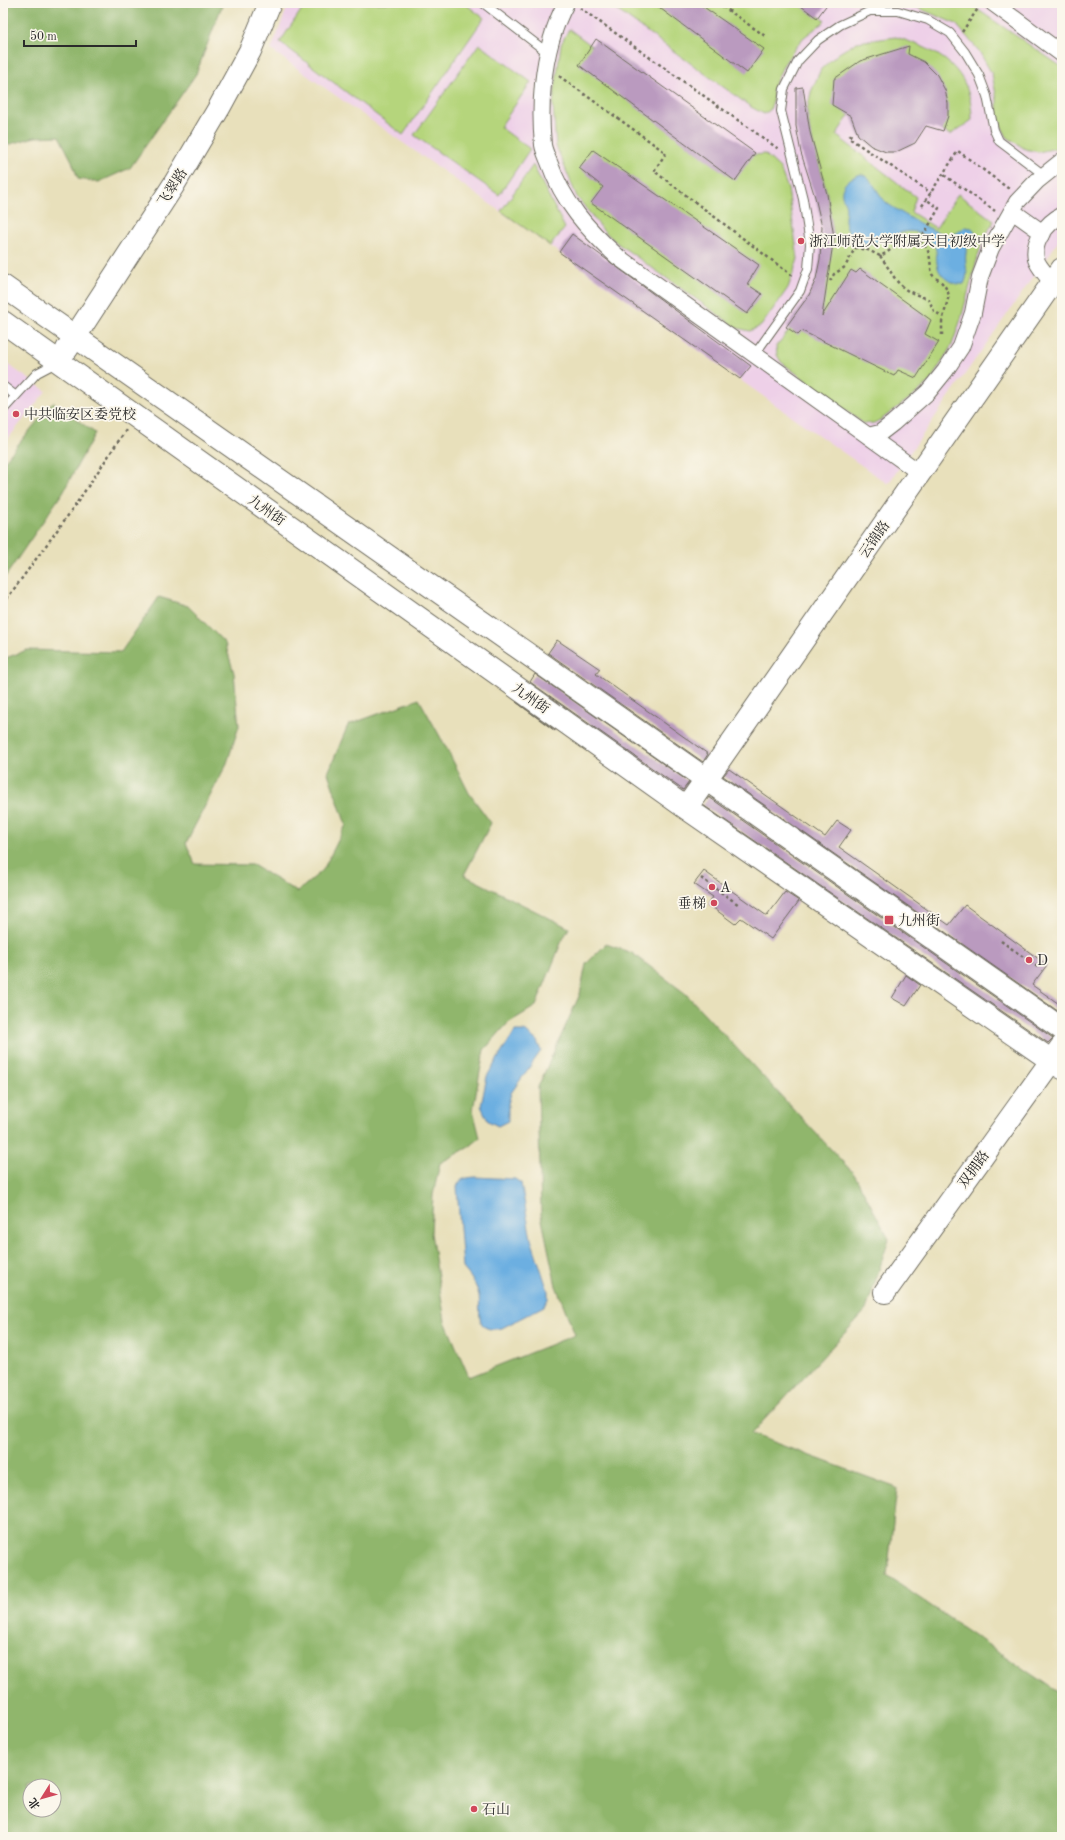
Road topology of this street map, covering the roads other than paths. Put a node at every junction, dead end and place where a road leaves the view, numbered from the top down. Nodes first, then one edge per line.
1 (270, 3) edge
2 (483, 3) edge
3 (993, 3) edge
4 (572, 5) edge
5 (1062, 54) edge
6 (546, 59) junction
7 (1062, 161) edge
8 (1044, 175) junction
9 (1009, 215) junction
10 (1062, 215) edge
11 (1043, 233) junction
12 (1057, 276) edge
13 (3, 286) edge
14 (3, 322) edge
15 (76, 337) junction
16 (755, 354) junction
17 (58, 362) junction
18 (3, 386) edge
19 (16, 396) junction
20 (3, 410) edge
21 (893, 423) junction
22 (868, 436) junction
23 (887, 450) junction
24 (920, 473) junction
25 (706, 780) junction
26 (686, 808) junction
27 (1062, 1029) edge
28 (1058, 1058) edge
29 (884, 1292) dead end

1 - 15 main road, 飞翠路
2 - 6 lane
3 - 5 street
4 - 6 street
6 - 16 street
7 - 8 street
8 - 9 street
8 - 16 lane
9 - 11 street
9 - 21 street
10 - 11 street
11 - 12 street
12 - 24 main road, 云锦路
13 - 15 main road
14 - 17 main road, 九州街
15 - 17 main road, 飞翠路
15 - 25 main road
16 - 22 street
17 - 19 lane
17 - 26 main road, 九州街
18 - 19 lane
19 - 20 lane
21 - 22 street
21 - 23 street
22 - 23 street
23 - 24 street
24 - 25 main road, 云锦路
25 - 26 main road, 云锦路
25 - 27 main road
26 - 28 main road, 九州街
28 - 29 main road, 双拥路

